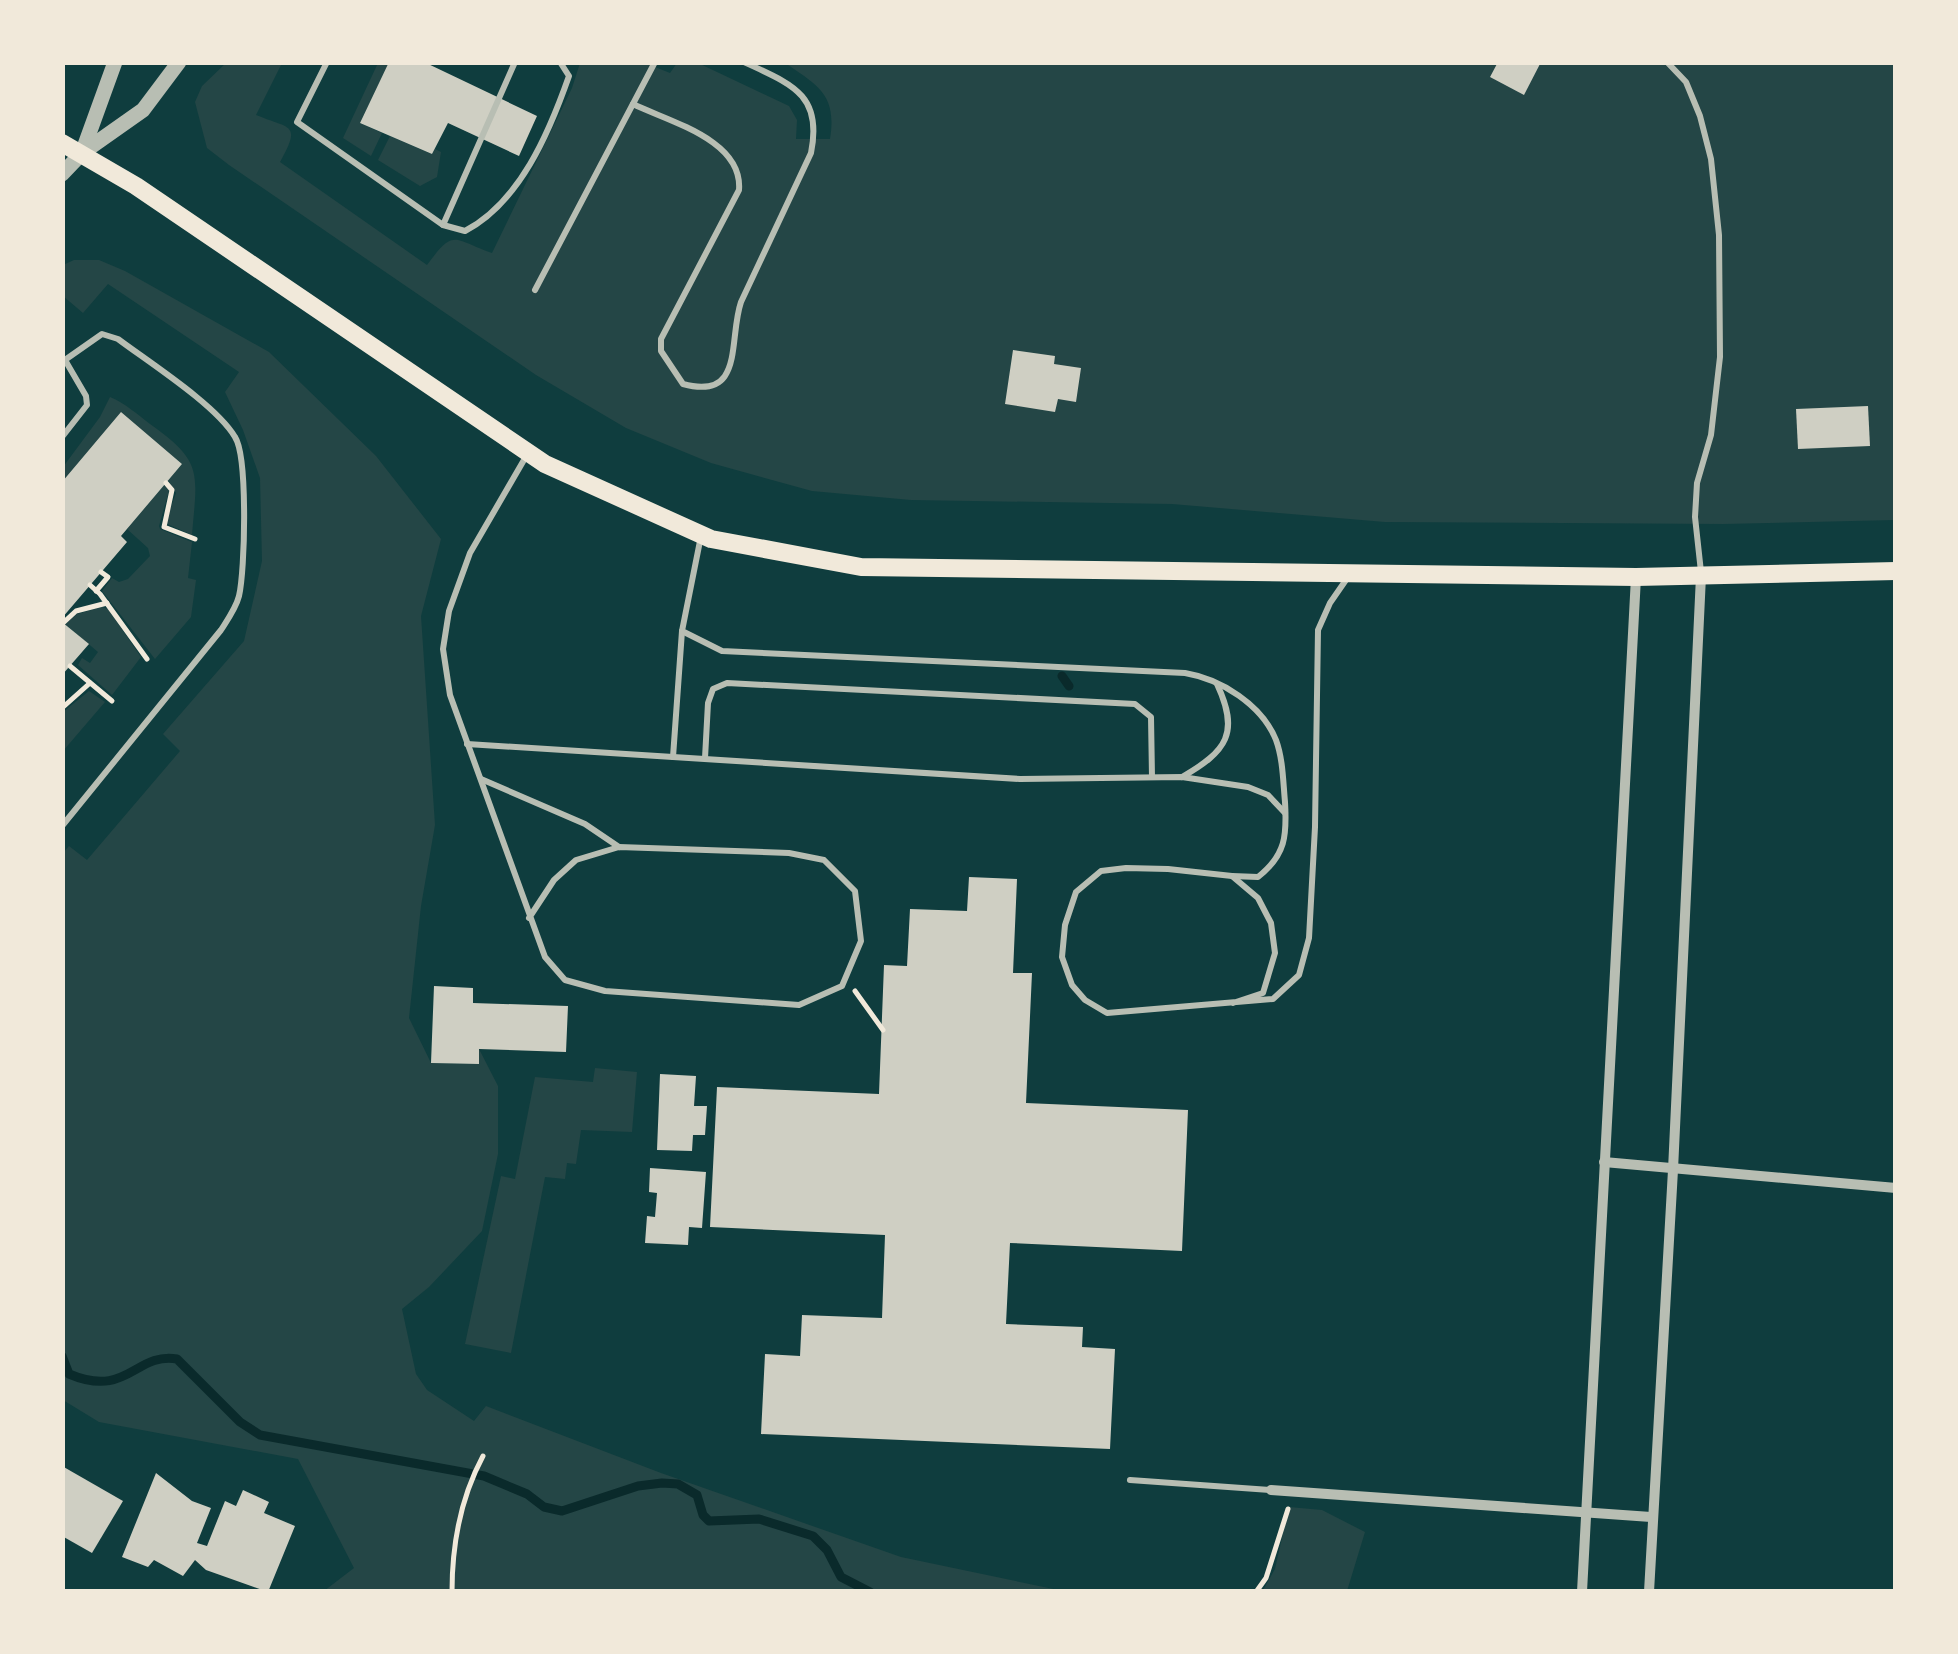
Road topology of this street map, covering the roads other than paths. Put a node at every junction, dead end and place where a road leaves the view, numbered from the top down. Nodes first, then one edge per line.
1 (115, 62) edge
2 (179, 62) edge
3 (327, 62) edge
4 (515, 62) edge
5 (560, 62) edge
6 (655, 62) edge
7 (1668, 62) edge
8 (745, 63) edge
9 (633, 104) junction
10 (62, 143) edge
11 (82, 153) junction
12 (62, 174) edge
13 (443, 225) junction
14 (535, 290) dead end
15 (64, 361) edge
16 (62, 437) edge
17 (528, 452) junction
18 (702, 535) junction
19 (1896, 571) edge
20 (1350, 574) junction
21 (1701, 576) junction
22 (1636, 577) junction
23 (682, 631) junction
24 (1216, 683) junction
25 (467, 744) junction
26 (673, 756) junction
27 (705, 758) junction
28 (479, 778) junction
29 (1152, 778) junction
30 (1182, 778) junction
31 (1286, 814) junction
32 (62, 826) edge
33 (619, 847) junction
34 (1232, 876) junction
35 (529, 918) junction
36 (1233, 1003) junction
37 (1604, 1162) junction
38 (1673, 1170) junction
39 (1896, 1188) edge
40 (1130, 1480) dead end
41 (1271, 1490) joint
42 (1587, 1512) junction
43 (1652, 1517) junction
44 (1582, 1592) edge
45 (1649, 1592) edge

1 - 11 street
2 - 11 street
3 - 13 lane
4 - 13 lane
5 - 13 lane
6 - 9 lane
7 - 21 lane
8 - 9 lane
9 - 14 lane
10 - 11 main road
11 - 12 street
11 - 17 main road
15 - 16 lane
15 - 32 lane
17 - 18 main road
17 - 25 lane
18 - 20 main road
18 - 23 lane
19 - 21 main road
20 - 22 main road
20 - 36 lane
21 - 22 main road
21 - 38 street
22 - 37 street
23 - 24 lane
23 - 26 lane
24 - 30 lane
24 - 31 lane
25 - 26 lane
25 - 28 lane
26 - 27 lane
27 - 29 lane
27 - 29 lane
28 - 33 lane
28 - 35 lane
29 - 30 lane
30 - 31 lane
31 - 34 lane
33 - 35 lane
33 - 35 lane
34 - 36 lane
34 - 36 lane
37 - 38 street
37 - 42 street
38 - 39 street
38 - 43 street
40 - 41 lane
41 - 42 street
42 - 43 street
42 - 44 street
43 - 45 street

